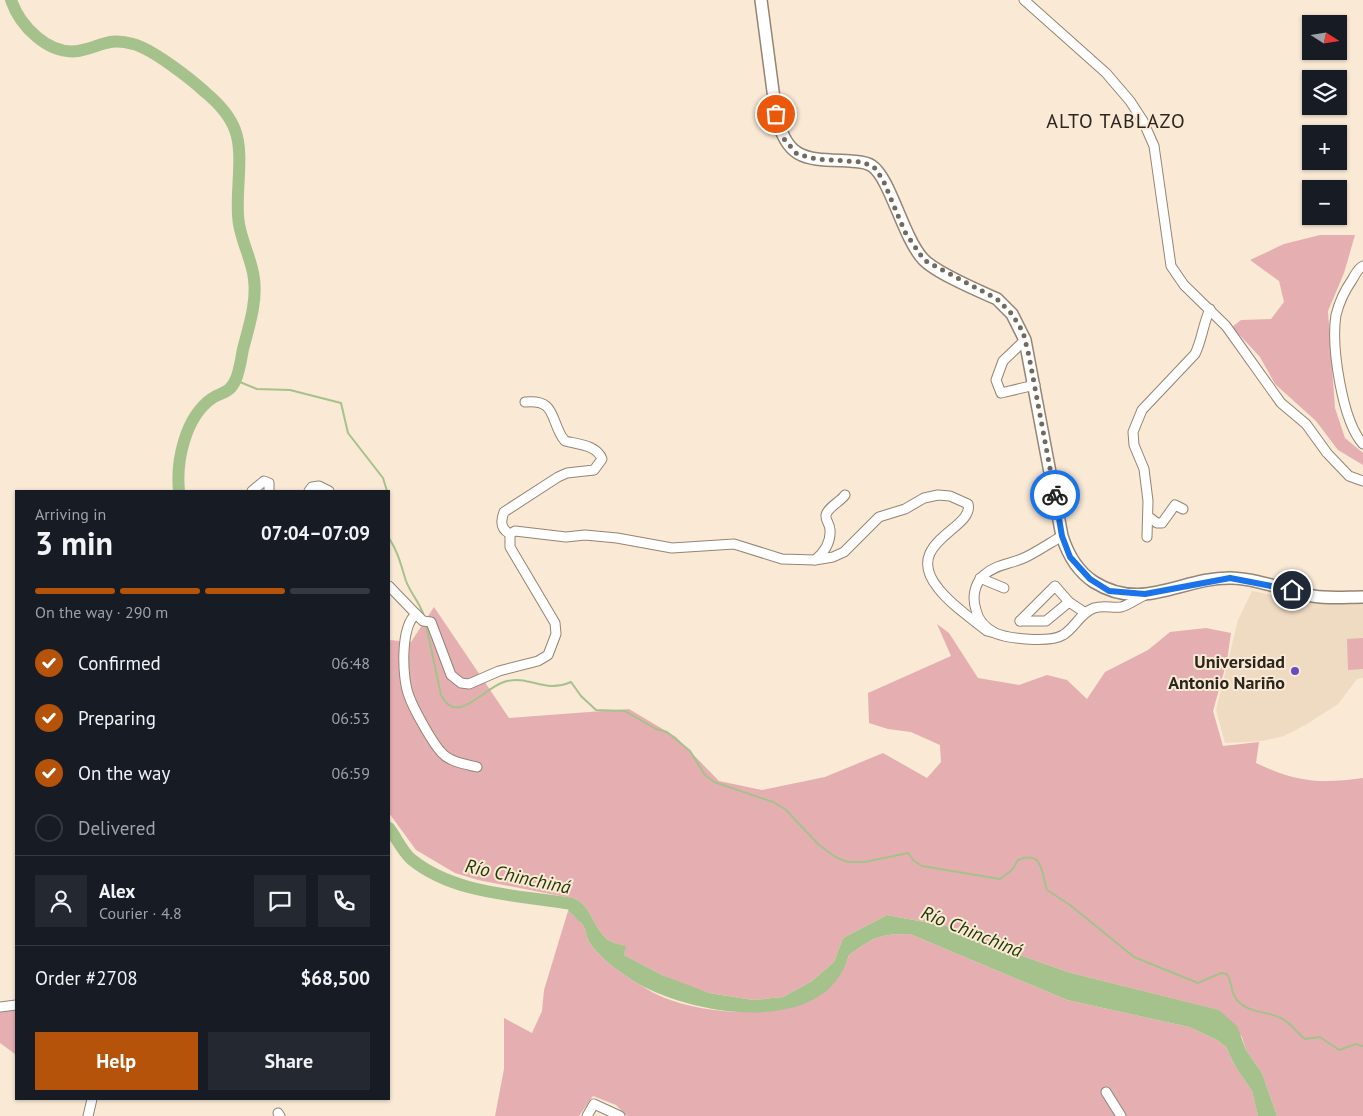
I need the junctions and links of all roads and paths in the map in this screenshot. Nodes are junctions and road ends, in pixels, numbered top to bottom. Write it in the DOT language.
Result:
graph roads {
  1 [pos="761,0"];
  2 [pos="1024,0"];
  3 [pos="1363,266"];
  4 [pos="1210,309"];
  5 [pos="1025,340"];
  6 [pos="1034,385"];
  7 [pos="526,402"];
  8 [pos="1363,444"];
  9 [pos="1363,481"];
  10 [pos="253,490"];
  11 [pos="269,490"];
  12 [pos="310,490"];
  13 [pos="327,490"];
  14 [pos="844,495"];
  15 [pos="1183,510"];
  16 [pos="1149,517"];
  17 [pos="510,534"];
  18 [pos="1062,536"];
  19 [pos="1147,537"];
  20 [pos="815,560"];
  21 [pos="980,578"];
  22 [pos="390,587"];
  23 [pos="1004,588"];
  24 [pos="1145,594"];
  25 [pos="1363,597"];
  26 [pos="1069,602"];
  27 [pos="1084,612"];
  28 [pos="416,614"];
  29 [pos="995,633"];
  30 [pos="477,767"];
  31 [pos="15,1005"];
  32 [pos="0,1007"];
  33 [pos="1106,1092"];
  34 [pos="92,1100"];
  35 [pos="88,1116"];
  36 [pos="587,1116"];
  37 [pos="620,1116"];
  38 [pos="1121,1116"];
  1 -- 5 [label="main road"];
  2 -- 4 [label="street"];
  3 -- 8 [label="street"];
  4 -- 9 [label="street"];
  4 -- 16 [label="street"];
  5 -- 6 [label="main road"];
  5 -- 6 [label="street"];
  6 -- 18 [label="main road"];
  7 -- 17 [label="street"];
  10 -- 11 [label="street"];
  12 -- 13 [label="street"];
  14 -- 20 [label="street"];
  15 -- 16 [label="street"];
  16 -- 19 [label="street"];
  17 -- 20 [label="street"];
  17 -- 28 [label="street"];
  18 -- 21 [label="street"];
  18 -- 24 [label="main road"];
  20 -- 29 [label="street"];
  21 -- 23 [label="street"];
  21 -- 29 [label="street"];
  22 -- 28 [label="street"];
  24 -- 25 [label="main road"];
  24 -- 27 [label="street"];
  26 -- 26 [label="street"];
  26 -- 27 [label="street"];
  27 -- 29 [label="street"];
  28 -- 30 [label="street"];
  31 -- 32 [label="street"];
  33 -- 38 [label="street"];
  34 -- 35 [label="street"];
  36 -- 37 [label="street"];
}
